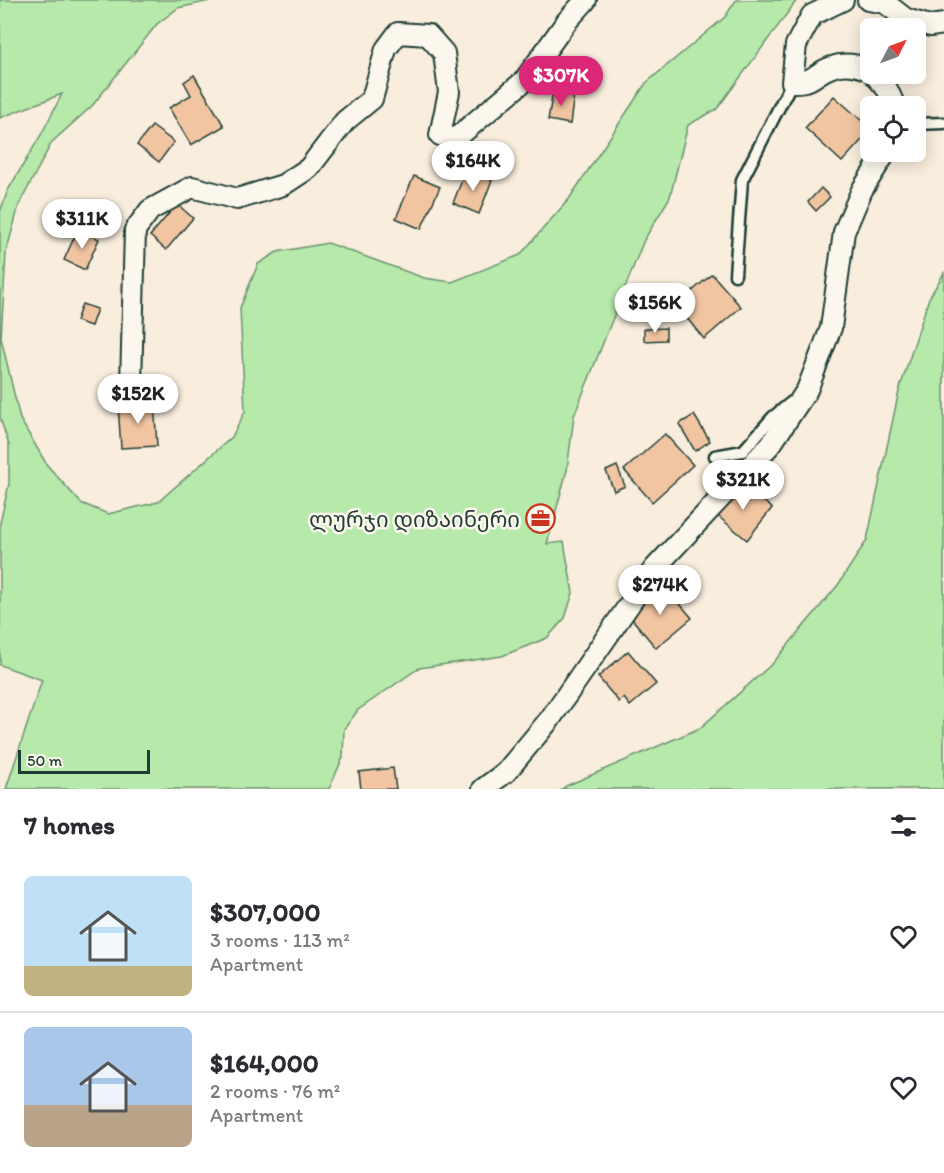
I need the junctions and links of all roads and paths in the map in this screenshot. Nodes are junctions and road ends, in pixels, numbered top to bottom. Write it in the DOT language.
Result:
graph roads {
  1 [pos="586,0"];
  2 [pos="843,0"];
  3 [pos="868,0"];
  4 [pos="944,24"];
  5 [pos="860,67"];
  6 [pos="792,82"];
  7 [pos="944,123"];
  8 [pos="926,124"];
  9 [pos="880,162"];
  10 [pos="735,275"];
  11 [pos="131,385"];
  12 [pos="807,390"];
  13 [pos="715,456"];
  14 [pos="483,789"];
  1 -- 11 [label="street"];
  2 -- 6 [label="street"];
  3 -- 4 [label="street"];
  5 -- 6 [label="street"];
  6 -- 10 [label="lane"];
  7 -- 8 [label="lane"];
  9 -- 12 [label="street"];
  12 -- 13 [label="lane"];
  12 -- 14 [label="street"];
}
